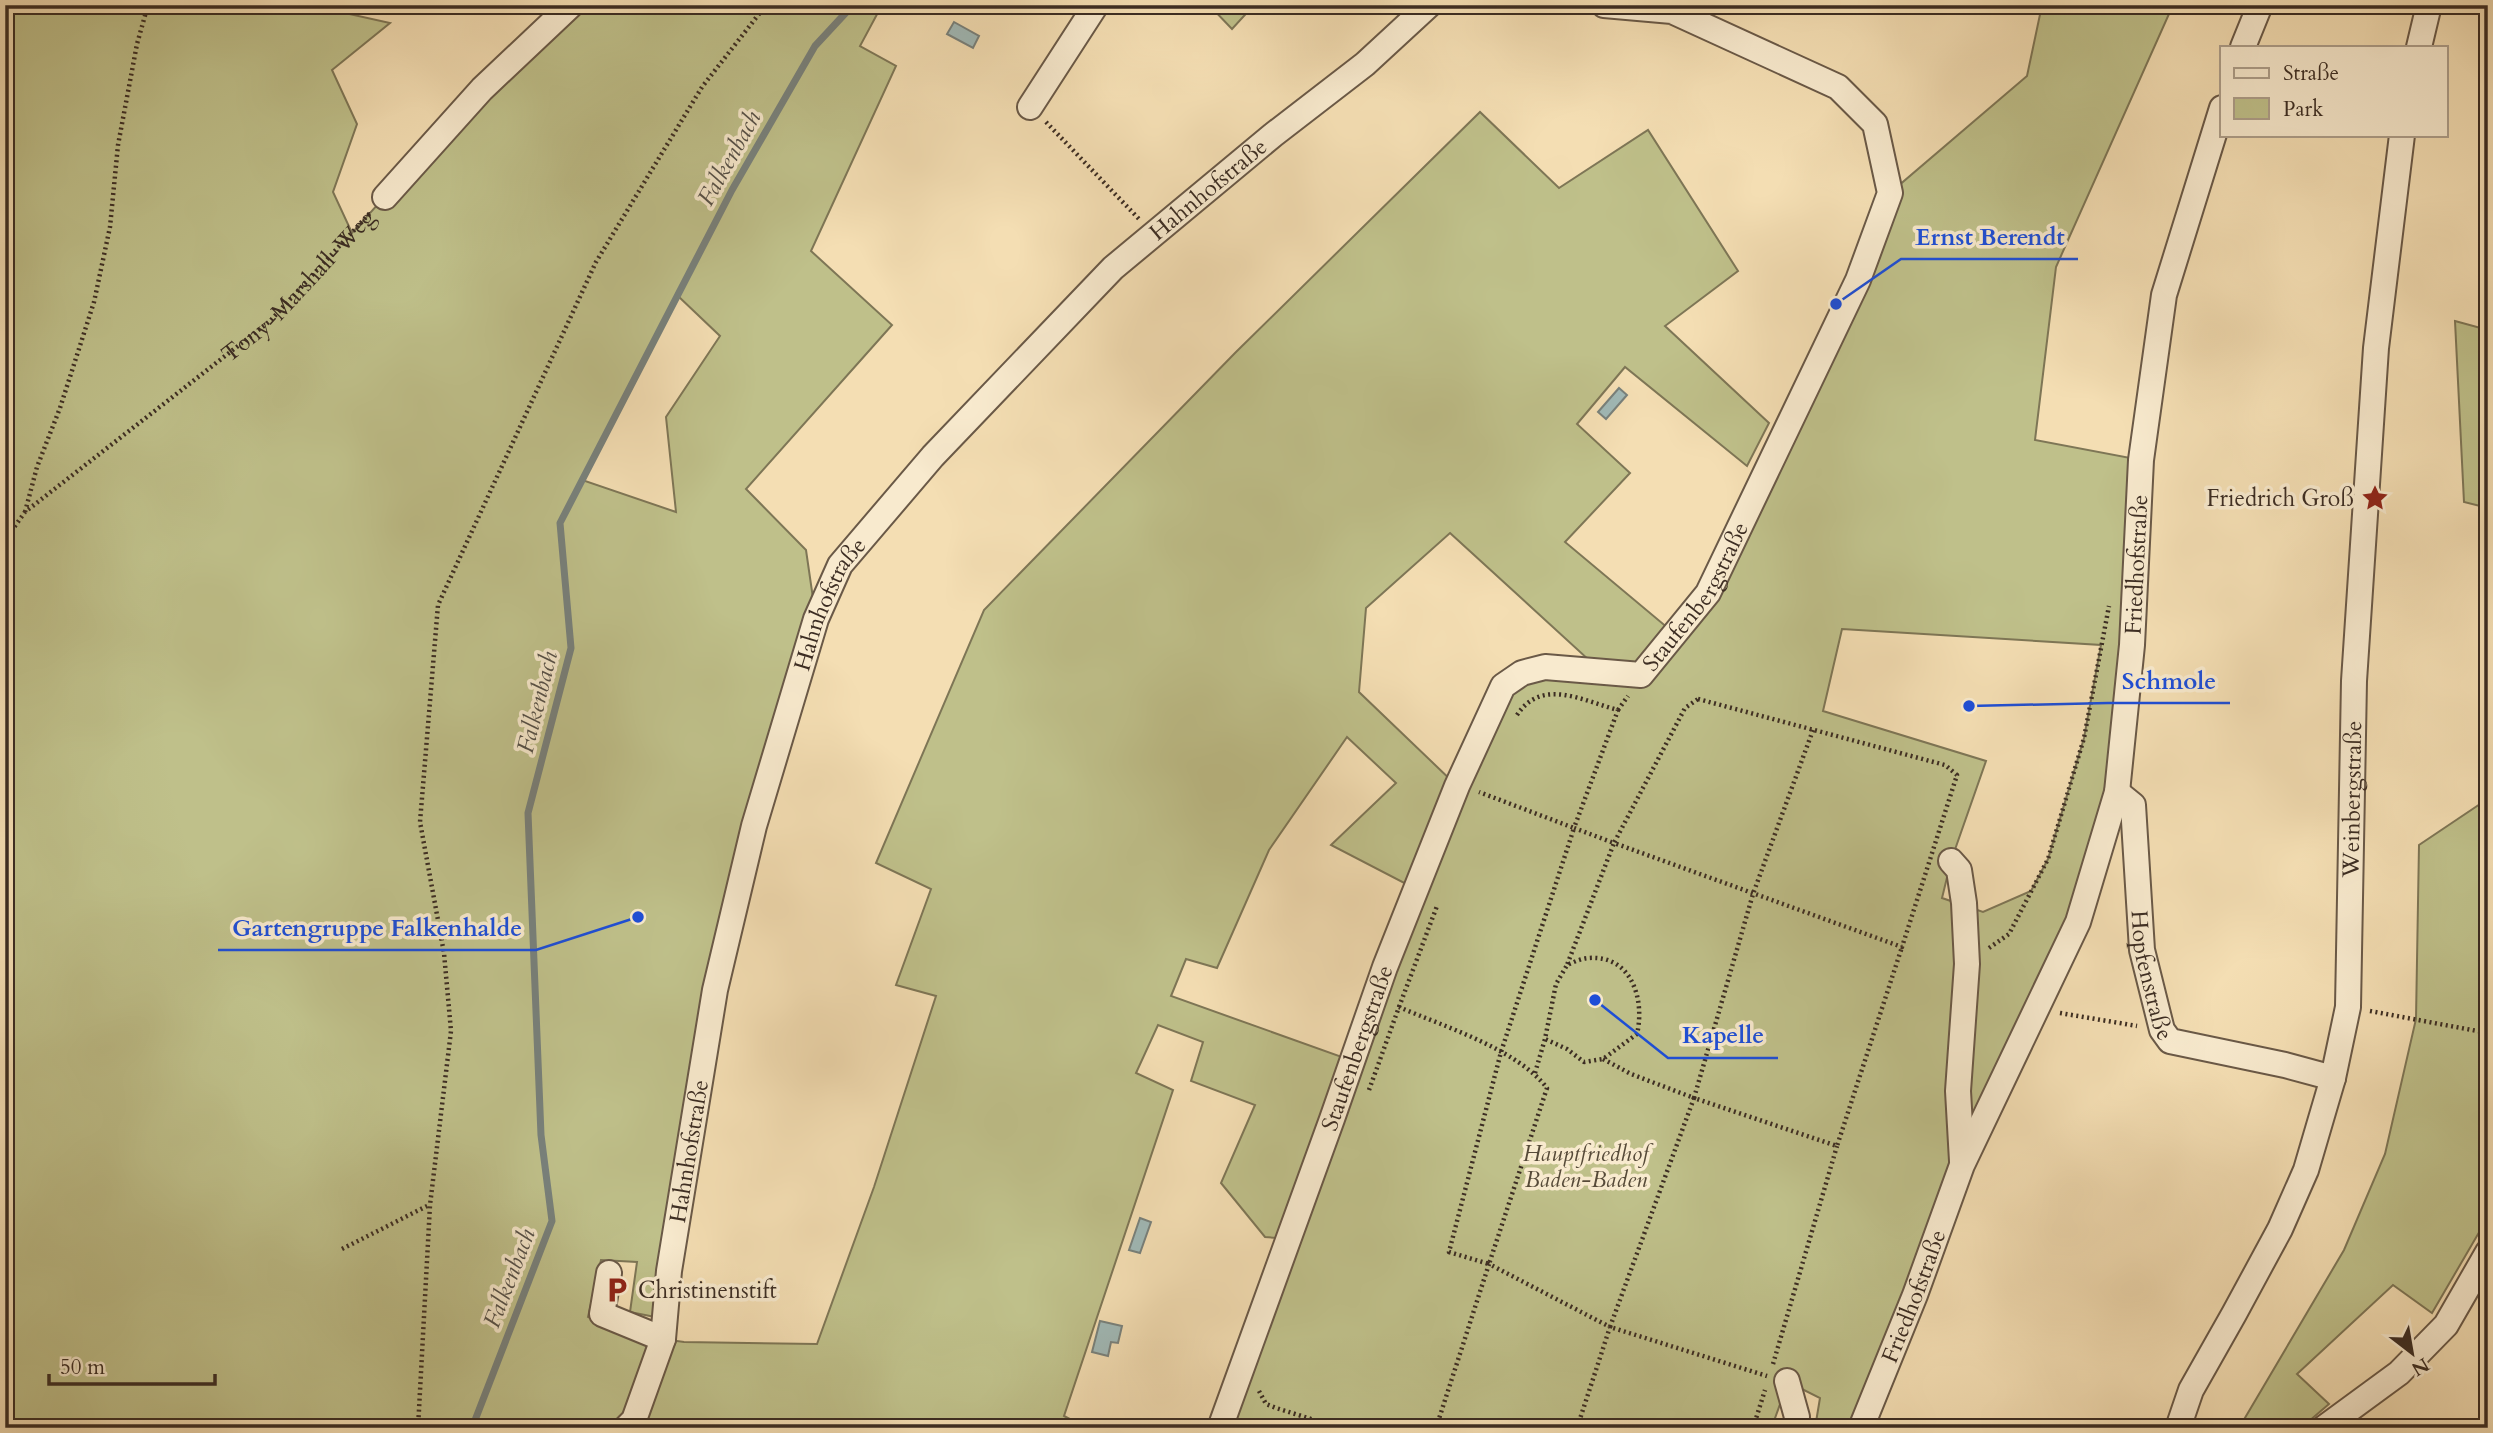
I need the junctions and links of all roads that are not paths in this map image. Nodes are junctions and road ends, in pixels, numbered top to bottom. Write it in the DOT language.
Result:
graph roads {
  1 [pos="571,5"];
  2 [pos="1096,5"];
  3 [pos="1429,5"];
  4 [pos="1604,5"];
  5 [pos="2260,5"];
  6 [pos="2429,5"];
  7 [pos="2243,46"];
  8 [pos="2419,46"];
  9 [pos="1030,107"];
  10 [pos="2220,114"];
  11 [pos="2402,136"];
  12 [pos="385,197"];
  13 [pos="2117,792"];
  14 [pos="1951,861"];
  15 [pos="2333,1078"];
  16 [pos="1962,1165"];
  17 [pos="2488,1252"];
  18 [pos="609,1273"];
  19 [pos="663,1339"];
  20 [pos="1787,1381"];
  21 [pos="1796,1422"];
  22 [pos="1867,1423"];
  23 [pos="626,1428"];
  24 [pos="1220,1428"];
  25 [pos="2178,1428"];
  26 [pos="2324,1428"];
  1 -- 12 [label="street, Tony-Marshall-Weg"];
  2 -- 9 [label="street"];
  3 -- 19 [label="street, Hahnhofstraße"];
  4 -- 24 [label="street, Staufenbergstraße"];
  5 -- 7 [label="street"];
  6 -- 8 [label="street"];
  10 -- 13 [label="street, Friedhofstraße"];
  11 -- 15 [label="street, Weinbergstraße"];
  13 -- 15 [label="street, Hopfenstraße"];
  13 -- 16 [label="street, Friedhofstraße"];
  14 -- 16 [label="street, Friedhofstraße"];
  15 -- 25 [label="street, Weinbergstraße"];
  16 -- 22 [label="street, Friedhofstraße"];
  17 -- 26 [label="street"];
  18 -- 19 [label="street"];
  19 -- 23 [label="street, Hahnhofstraße"];
  20 -- 21 [label="street"];
}
